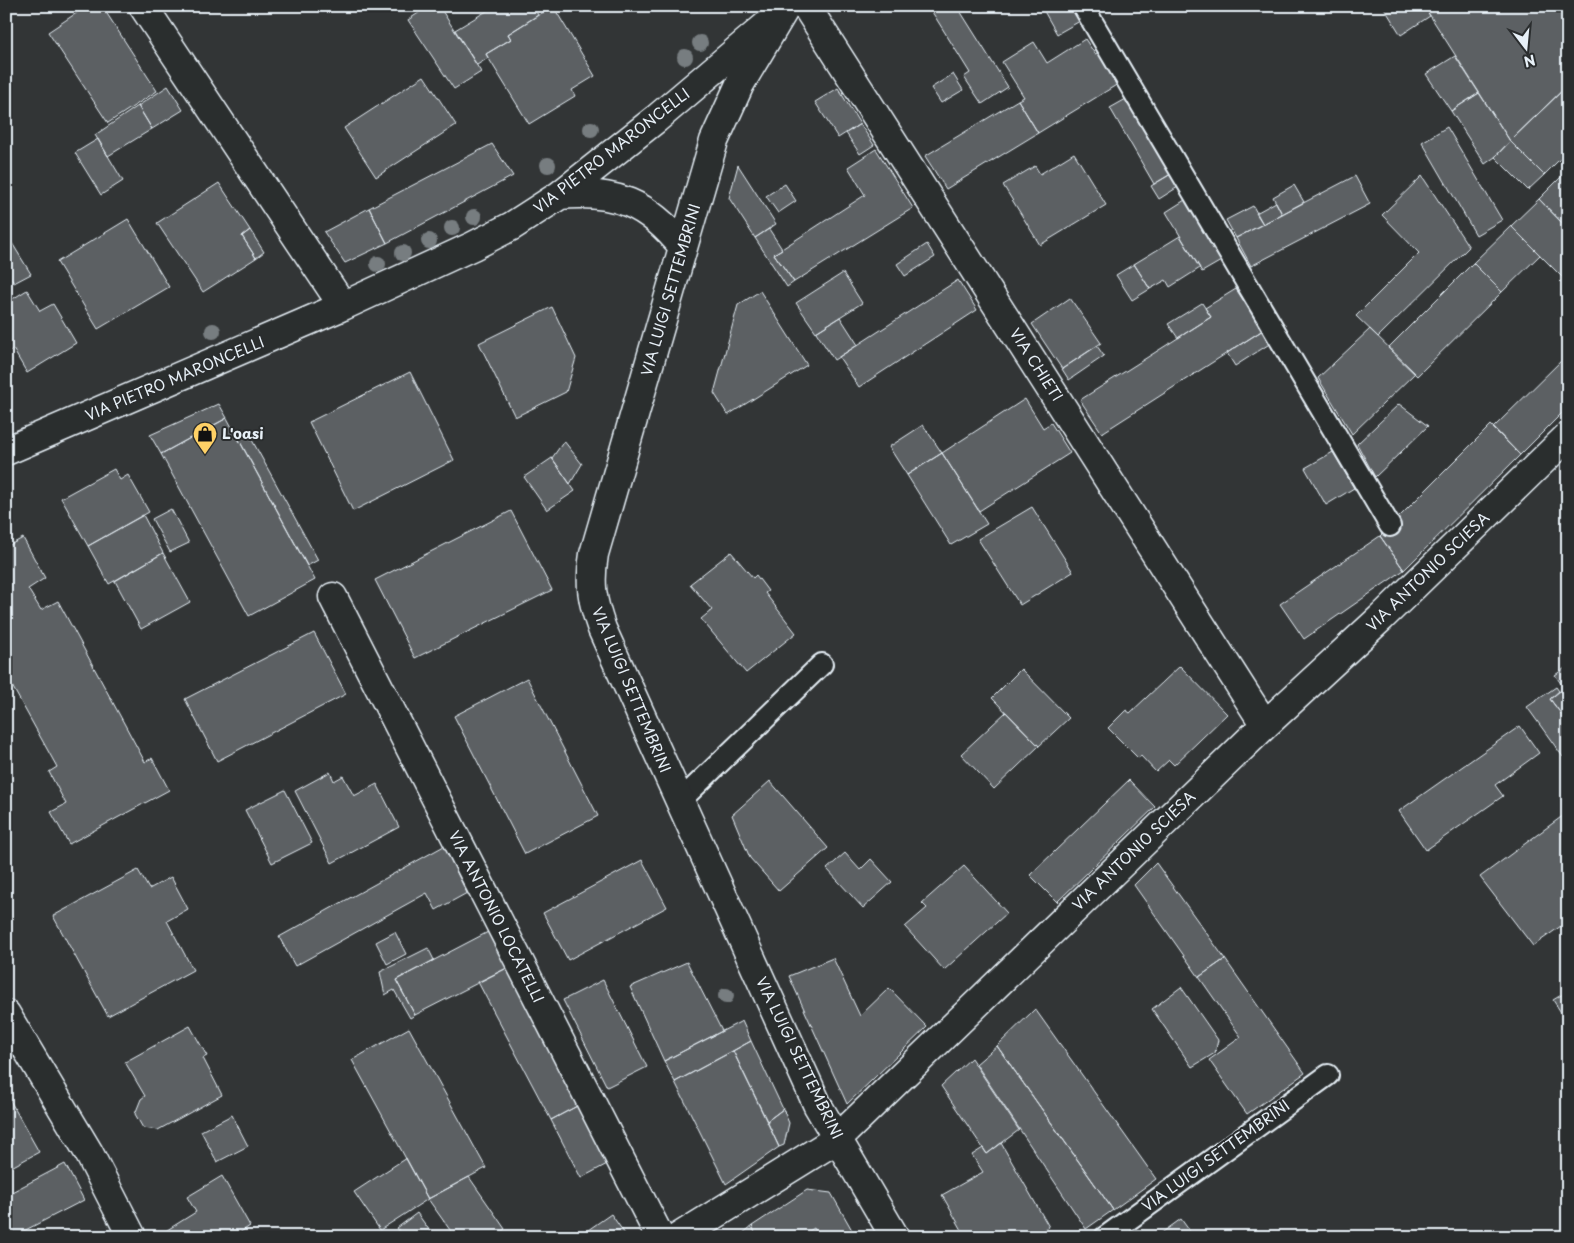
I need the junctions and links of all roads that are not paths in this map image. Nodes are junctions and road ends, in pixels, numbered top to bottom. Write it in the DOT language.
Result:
graph roads {
  1 [pos="143,6"];
  2 [pos="1083,6"];
  3 [pos="791,7"];
  4 [pos="560,195"];
  5 [pos="683,247"];
  6 [pos="343,306"];
  7 [pos="1568,436"];
  8 [pos="6,451"];
  9 [pos="1390,526"];
  10 [pos="333,597"];
  11 [pos="822,664"];
  12 [pos="1265,724"];
  13 [pos="680,801"];
  14 [pos="6,1014"];
  15 [pos="1328,1076"];
  16 [pos="837,1139"];
  17 [pos="132,1237"];
  18 [pos="660,1237"];
  19 [pos="678,1237"];
  20 [pos="895,1237"];
  21 [pos="1105,1237"];
  1 -- 6 [label="street"];
  2 -- 9 [label="lane"];
  3 -- 4 [label="street, VIA PIETRO MARONCELLI"];
  3 -- 5 [label="street, VIA LUIGI SETTEMBRINI"];
  3 -- 12 [label="street, VIA CHIETI"];
  4 -- 5 [label="street"];
  4 -- 6 [label="street, VIA PIETRO MARONCELLI"];
  5 -- 13 [label="street, VIA LUIGI SETTEMBRINI"];
  6 -- 8 [label="street, VIA PIETRO MARONCELLI"];
  7 -- 12 [label="street, VIA ANTONIO SCIESA"];
  10 -- 18 [label="street, VIA ANTONIO LOCATELLI"];
  11 -- 13 [label="lane"];
  12 -- 16 [label="street, VIA ANTONIO SCIESA"];
  13 -- 16 [label="street, VIA LUIGI SETTEMBRINI"];
  14 -- 17 [label="street"];
  15 -- 21 [label="lane, VIA LUIGI SETTEMBRINI"];
  16 -- 19 [label="street, VIA ANTONIO SCIESA"];
  16 -- 20 [label="street, VIA LUIGI SETTEMBRINI"];
}
